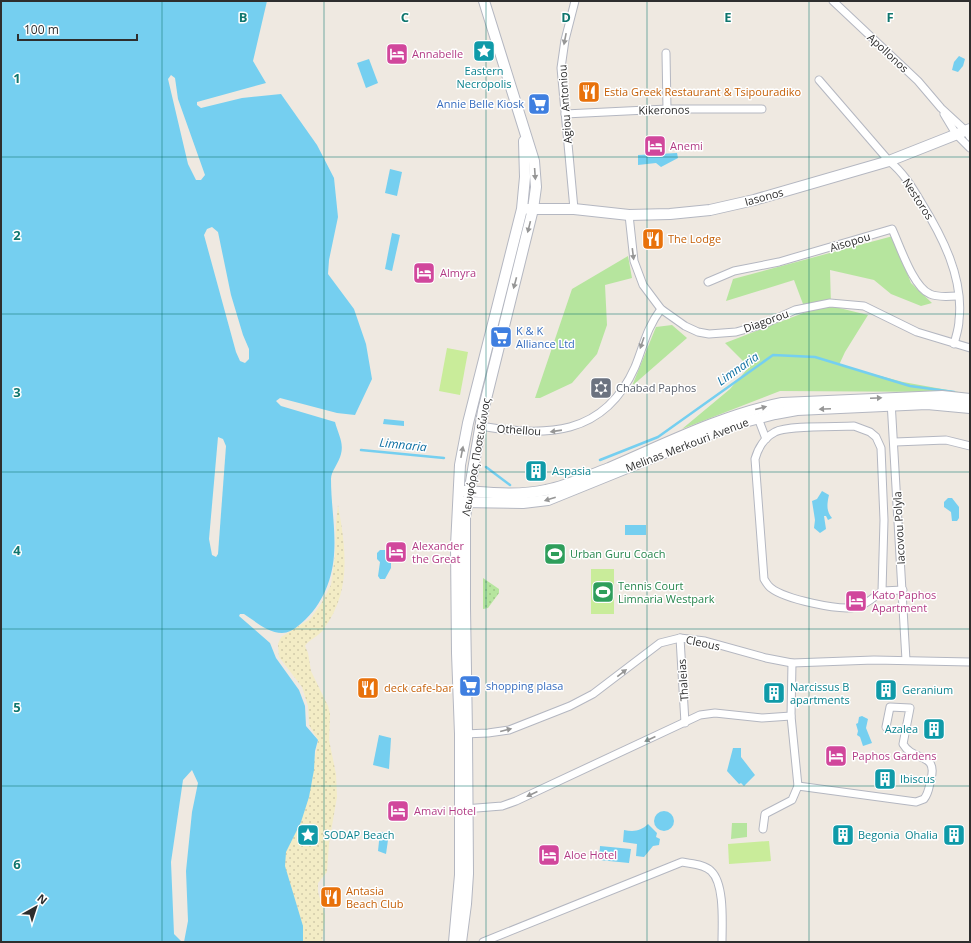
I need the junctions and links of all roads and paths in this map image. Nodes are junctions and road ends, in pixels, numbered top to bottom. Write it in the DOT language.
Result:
graph roads {
  1 [pos="484,1"];
  2 [pos="575,1"];
  3 [pos="833,1"];
  4 [pos="666,53"];
  5 [pos="819,80"];
  6 [pos="941,108"];
  7 [pos="667,109"];
  8 [pos="762,109"];
  9 [pos="565,114"];
  10 [pos="523,122"];
  11 [pos="969,132"];
  12 [pos="956,134"];
  13 [pos="970,148"];
  14 [pos="889,161"];
  15 [pos="523,205"];
  16 [pos="534,206"];
  17 [pos="574,209"];
  18 [pos="629,215"];
  19 [pos="708,282"];
  20 [pos="958,296"];
  21 [pos="661,310"];
  22 [pos="954,344"];
  23 [pos="970,348"];
  24 [pos="970,399"];
  25 [pos="891,401"];
  26 [pos="970,408"];
  27 [pos="758,418"];
  28 [pos="480,426"];
  29 [pos="766,439"];
  30 [pos="895,442"];
  31 [pos="970,446"];
  32 [pos="896,468"];
  33 [pos="881,469"];
  34 [pos="458,491"];
  35 [pos="469,492"];
  36 [pos="462,502"];
  37 [pos="903,590"];
  38 [pos="882,591"];
  39 [pos="680,638"];
  40 [pos="906,660"];
  41 [pos="970,662"];
  42 [pos="792,663"];
  43 [pos="791,716"];
  44 [pos="685,723"];
  45 [pos="886,727"];
  46 [pos="464,734"];
  47 [pos="798,786"];
  48 [pos="464,809"];
  49 [pos="763,829"];
  50 [pos="454,942"];
  51 [pos="461,942"];
  52 [pos="483,942"];
  53 [pos="722,942"];
  1 -- 10 [label="main road, Λεωφόρος Ποσειδώνος"];
  2 -- 9 [label="street, Agiou Antoniou, one-way"];
  3 -- 6 [label="street, Apollonos"];
  4 -- 7 [label="street"];
  5 -- 14 [label="street, Nestoros"];
  6 -- 11 [label="street, Apollonos"];
  6 -- 12 [label="street, Apollonos"];
  7 -- 8 [label="street, Kikeronos"];
  7 -- 9 [label="street, Kikeronos"];
  9 -- 17 [label="street, Agiou Antoniou"];
  10 -- 15 [label="main road, Λεωφόρος Ποσειδώνος"];
  10 -- 16 [label="main road, Λεωφόρος Ποσειδώνος, one-way"];
  11 -- 12 [label="main road, Iasonos"];
  12 -- 13 [label="street, Apollonos"];
  12 -- 14 [label="main road, Iasonos"];
  14 -- 18 [label="main road, Iasonos"];
  14 -- 20 [label="street, Nestoros"];
  15 -- 16 [label="main road, Iasonos"];
  34 -- 15 [label="main road, Λεωφόρος Ποσειδώνος, one-way"];
  16 -- 17 [label="main road, Iasonos"];
  16 -- 28 [label="main road, Λεωφόρος Ποσειδώνος, one-way"];
  17 -- 18 [label="main road, Iasonos"];
  18 -- 21 [label="street, Diagorou, one-way"];
  19 -- 20 [label="street, Aisopou"];
  20 -- 22 [label="street, Nestoros"];
  21 -- 22 [label="street, Diagorou"];
  21 -- 28 [label="street, Othellou, one-way"];
  22 -- 23 [label="street, Diagorou"];
  24 -- 25 [label="main road, Melinas Merkouri Avenue"];
  25 -- 26 [label="main road, Melinas Merkouri Avenue"];
  25 -- 27 [label="main road, Melinas Merkouri Avenue, one-way"];
  25 -- 30 [label="street, Iacovou Polyla"];
  35 -- 25 [label="main road, Melinas Merkouri Avenue, one-way"];
  27 -- 29 [label="street"];
  27 -- 36 [label="main road, Melinas Merkouri Avenue, one-way"];
  28 -- 35 [label="main road, Λεωφόρος Ποσειδώνος"];
  29 -- 33 [label="street"];
  29 -- 38 [label="street"];
  30 -- 31 [label="street"];
  30 -- 32 [label="street, Iacovou Polyla"];
  32 -- 33 [label="street"];
  32 -- 37 [label="street, Iacovou Polyla"];
  33 -- 38 [label="street"];
  34 -- 35 [label="main road, Melinas Merkouri Avenue"];
  34 -- 36 [label="main road, Λεωφόρος Ποσειδώνος"];
  35 -- 36 [label="main road, Λεωφόρος Ποσειδώνος"];
  36 -- 46 [label="main road, Λεωφόρος Ποσειδώνος"];
  37 -- 38 [label="street"];
  37 -- 40 [label="street, Iacovou Polyla"];
  39 -- 42 [label="street, Cleous"];
  39 -- 44 [label="street, Thaleias"];
  46 -- 39 [label="street, Cleous, one-way"];
  40 -- 41 [label="street, Cleous"];
  40 -- 42 [label="street, Cleous"];
  42 -- 43 [label="street"];
  43 -- 44 [label="street"];
  43 -- 47 [label="street"];
  44 -- 48 [label="street, one-way"];
  45 -- 47 [label="street"];
  46 -- 48 [label="main road, Λεωφόρος Ποσειδώνος"];
  47 -- 49 [label="street"];
  48 -- 50 [label="main road, Λεωφόρος Ποσειδώνος"];
  48 -- 51 [label="main road, Λεωφόρος Ποσειδώνος"];
  52 -- 53 [label="street"];
}
